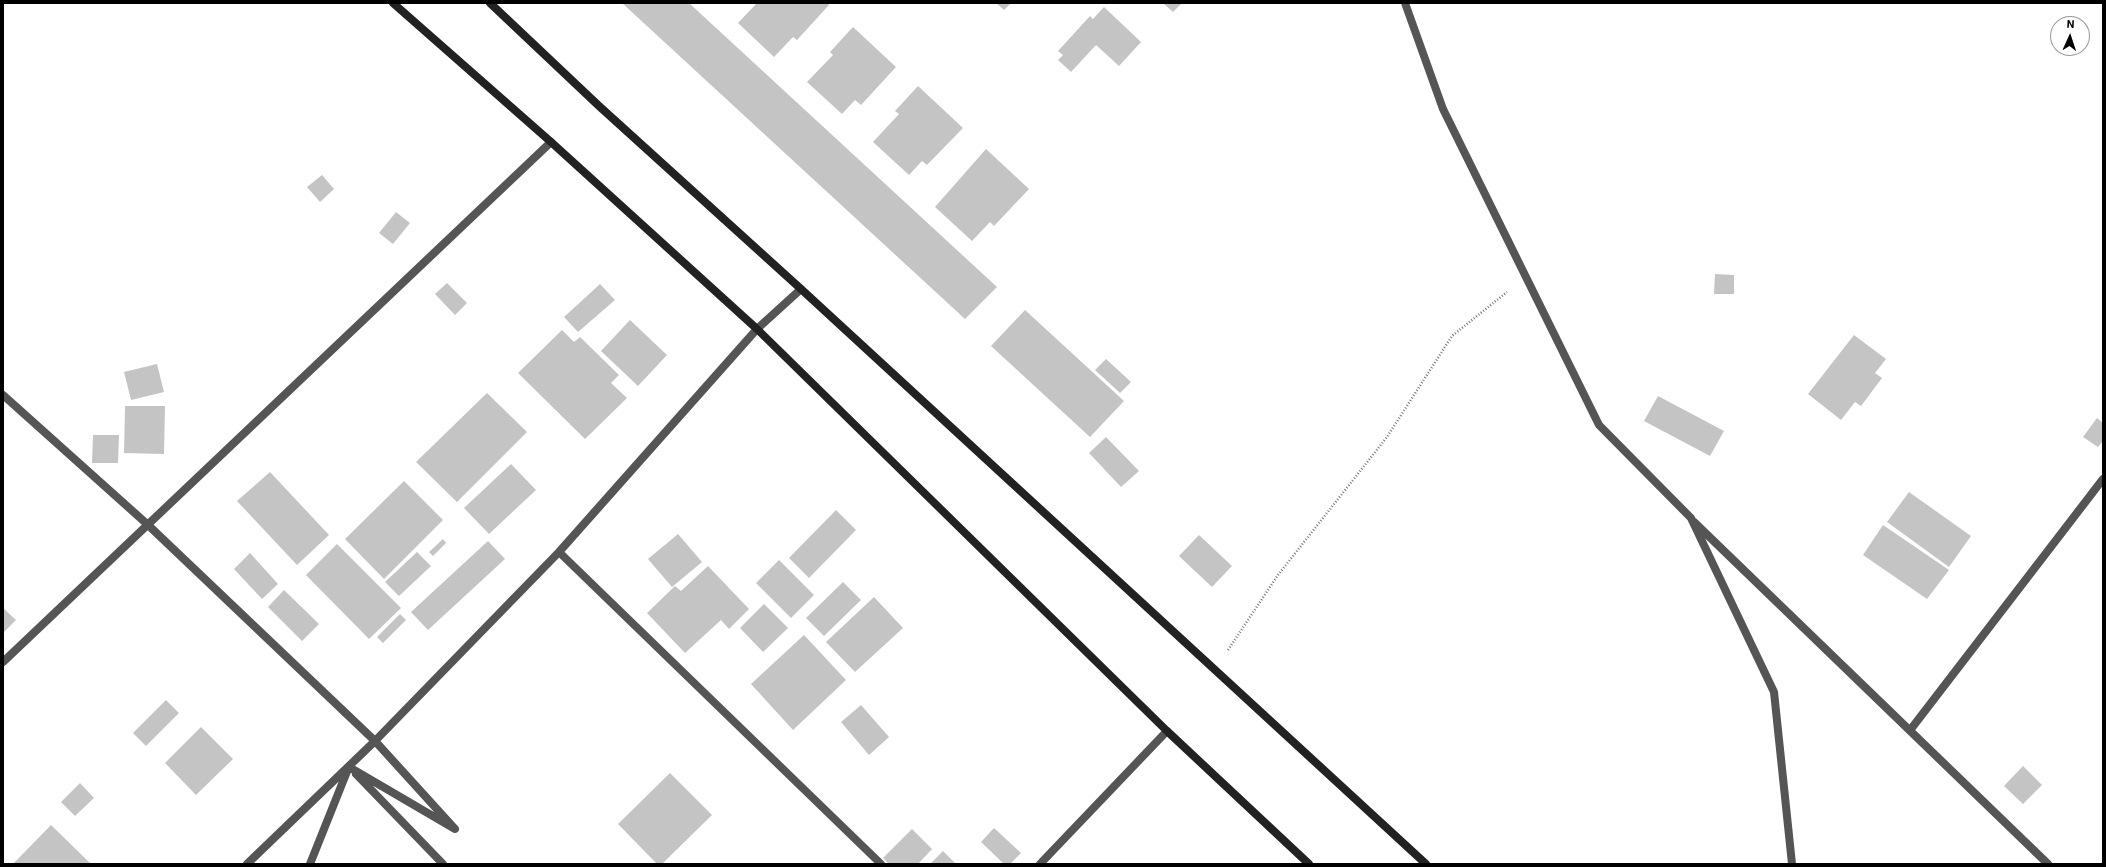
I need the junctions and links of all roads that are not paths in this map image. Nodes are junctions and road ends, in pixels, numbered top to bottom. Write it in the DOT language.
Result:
graph roads {
  1 [pos="393,3"];
  2 [pos="490,3"];
  3 [pos="1405,3"];
  4 [pos="551,142"];
  5 [pos="801,289"];
  6 [pos="757,329"];
  7 [pos="3,395"];
  8 [pos="2103,479"];
  9 [pos="1691,518"];
  10 [pos="147,524"];
  11 [pos="559,552"];
  12 [pos="3,662"];
  13 [pos="1911,729"];
  14 [pos="1167,731"];
  15 [pos="375,741"];
  16 [pos="349,767"];
  17 [pos="247,864"];
  18 [pos="310,864"];
  19 [pos="444,864"];
  20 [pos="881,864"];
  21 [pos="1040,864"];
  22 [pos="1309,864"];
  23 [pos="1426,864"];
  24 [pos="1792,864"];
  25 [pos="2048,864"];
  1 -- 4 [label="main road"];
  2 -- 5 [label="main road"];
  3 -- 9 [label="street"];
  4 -- 6 [label="main road"];
  4 -- 10 [label="street"];
  5 -- 6 [label="street"];
  5 -- 23 [label="main road"];
  6 -- 11 [label="street"];
  6 -- 14 [label="main road"];
  7 -- 10 [label="street"];
  8 -- 13 [label="street"];
  9 -- 13 [label="street"];
  9 -- 24 [label="street"];
  10 -- 12 [label="street"];
  10 -- 15 [label="street"];
  11 -- 15 [label="street"];
  11 -- 20 [label="street"];
  13 -- 25 [label="street"];
  14 -- 21 [label="street"];
  14 -- 22 [label="main road"];
  15 -- 16 [label="street"];
  15 -- 17 [label="street"];
  16 -- 18 [label="street"];
  16 -- 19 [label="street"];
}
